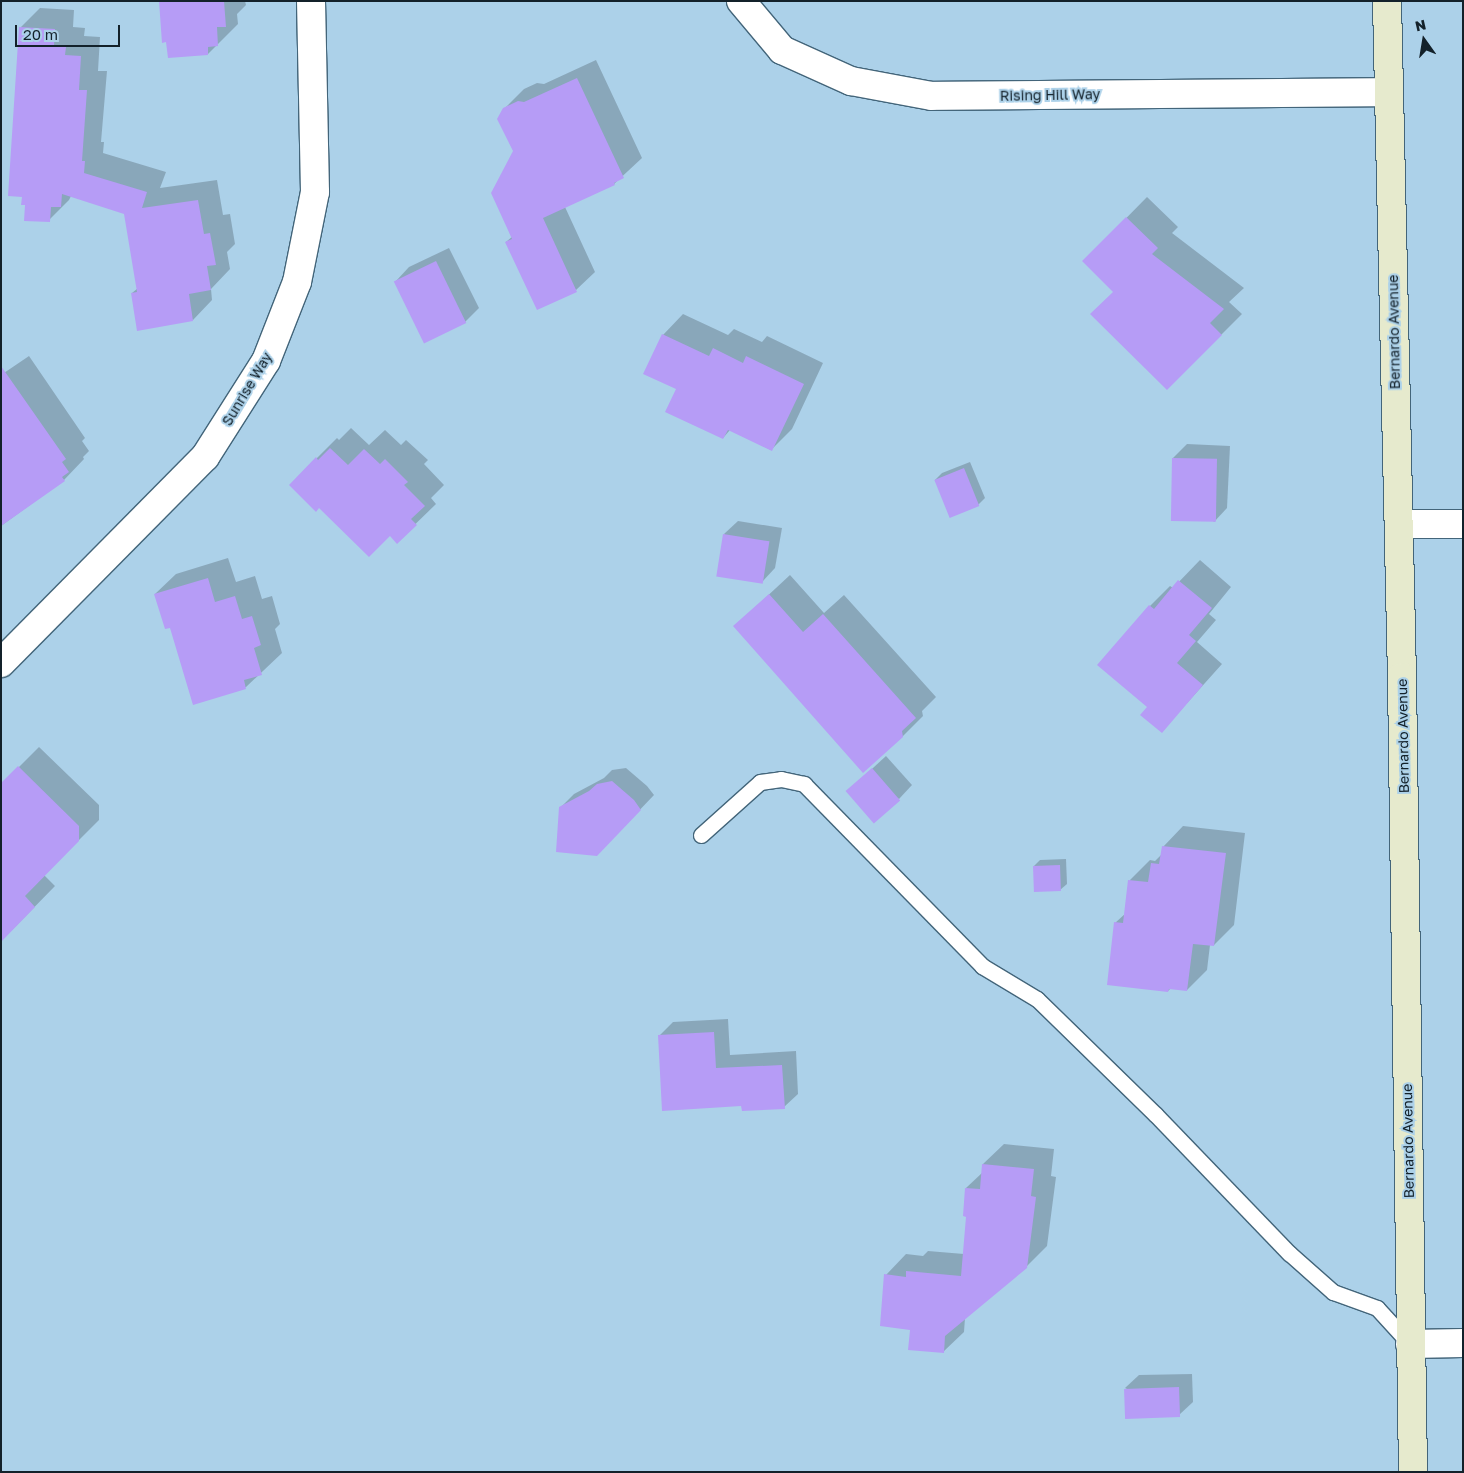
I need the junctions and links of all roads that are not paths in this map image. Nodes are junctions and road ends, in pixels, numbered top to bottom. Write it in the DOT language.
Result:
graph roads {
  1 [pos="310,1"];
  2 [pos="741,1"];
  3 [pos="1387,1"];
  4 [pos="1389,92"];
  5 [pos="1399,524"];
  6 [pos="1463,524"];
  7 [pos="1,663"];
  8 [pos="701,835"];
  9 [pos="1463,1343"];
  10 [pos="1410,1344"];
  11 [pos="1413,1472"];
  1 -- 7 [label="street, Sunrise Way"];
  2 -- 4 [label="street, Rising Hill Way"];
  3 -- 4 [label="street, Bernardo Avenue"];
  4 -- 5 [label="street, Bernardo Avenue"];
  5 -- 6 [label="street"];
  5 -- 10 [label="street, Bernardo Avenue"];
  8 -- 10 [label="lane"];
  9 -- 10 [label="street"];
  10 -- 11 [label="street, Bernardo Avenue"];
}
